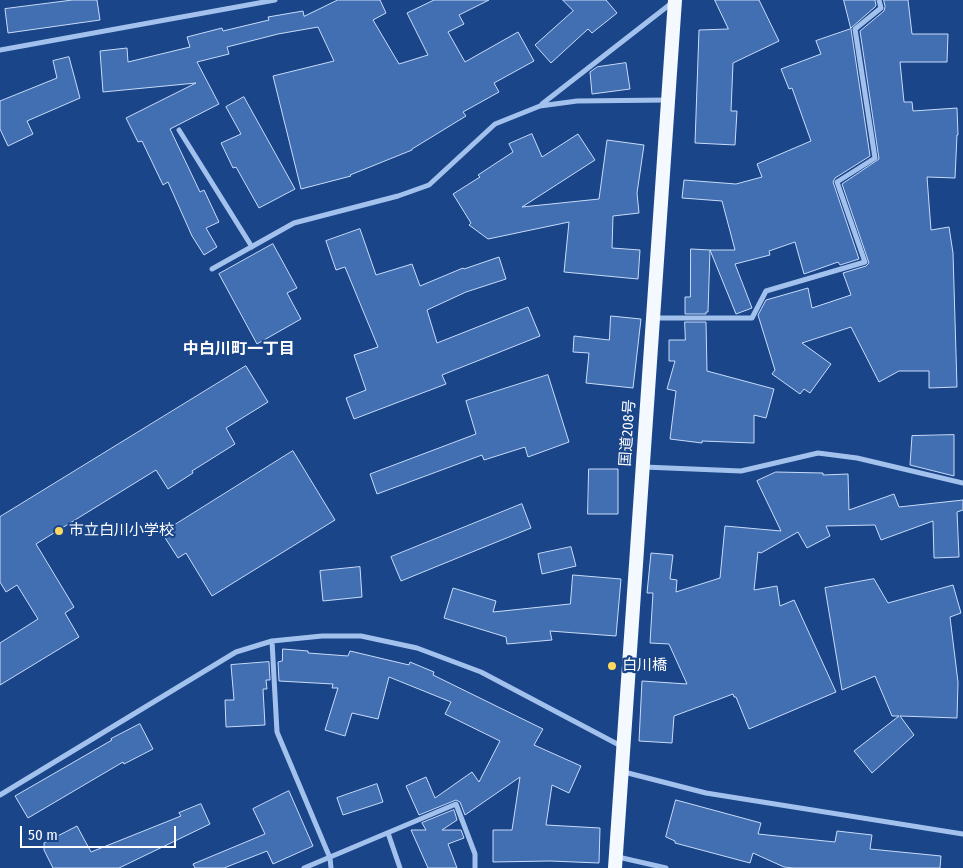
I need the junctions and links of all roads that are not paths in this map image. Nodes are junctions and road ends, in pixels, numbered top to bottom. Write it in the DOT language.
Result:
graph roads {
  1 [pos="275,0"];
  2 [pos="675,0"];
  3 [pos="879,0"];
  4 [pos="0,50"];
  5 [pos="668,100"];
  6 [pos="540,106"];
  7 [pos="179,130"];
  8 [pos="252,247"];
  9 [pos="212,269"];
  10 [pos="653,318"];
  11 [pos="642,467"];
  12 [pos="963,483"];
  13 [pos="272,641"];
  14 [pos="623,747"];
  15 [pos="623,772"];
  16 [pos="0,795"];
  17 [pos="388,833"];
  18 [pos="963,834"];
  19 [pos="330,858"];
  20 [pos="616,862"];
  21 [pos="304,868"];
  22 [pos="331,868"];
  23 [pos="400,868"];
  24 [pos="475,868"];
  25 [pos="666,868"];
  1 -- 4 [label="street"];
  2 -- 5 [label="highway, 国道208号"];
  2 -- 6 [label="street"];
  3 -- 10 [label="street"];
  5 -- 6 [label="street"];
  5 -- 10 [label="highway, 国道208号"];
  6 -- 8 [label="street"];
  7 -- 8 [label="street"];
  8 -- 9 [label="street"];
  10 -- 11 [label="highway, 国道208号"];
  11 -- 12 [label="street"];
  11 -- 14 [label="highway, 国道208号"];
  13 -- 14 [label="street"];
  13 -- 16 [label="street"];
  13 -- 19 [label="street"];
  14 -- 15 [label="highway, 国道208号"];
  15 -- 18 [label="street"];
  15 -- 20 [label="highway, 国道208号"];
  17 -- 19 [label="street"];
  17 -- 23 [label="street"];
  17 -- 24 [label="street"];
  19 -- 21 [label="street"];
  19 -- 22 [label="street"];
  20 -- 25 [label="street"];
}
